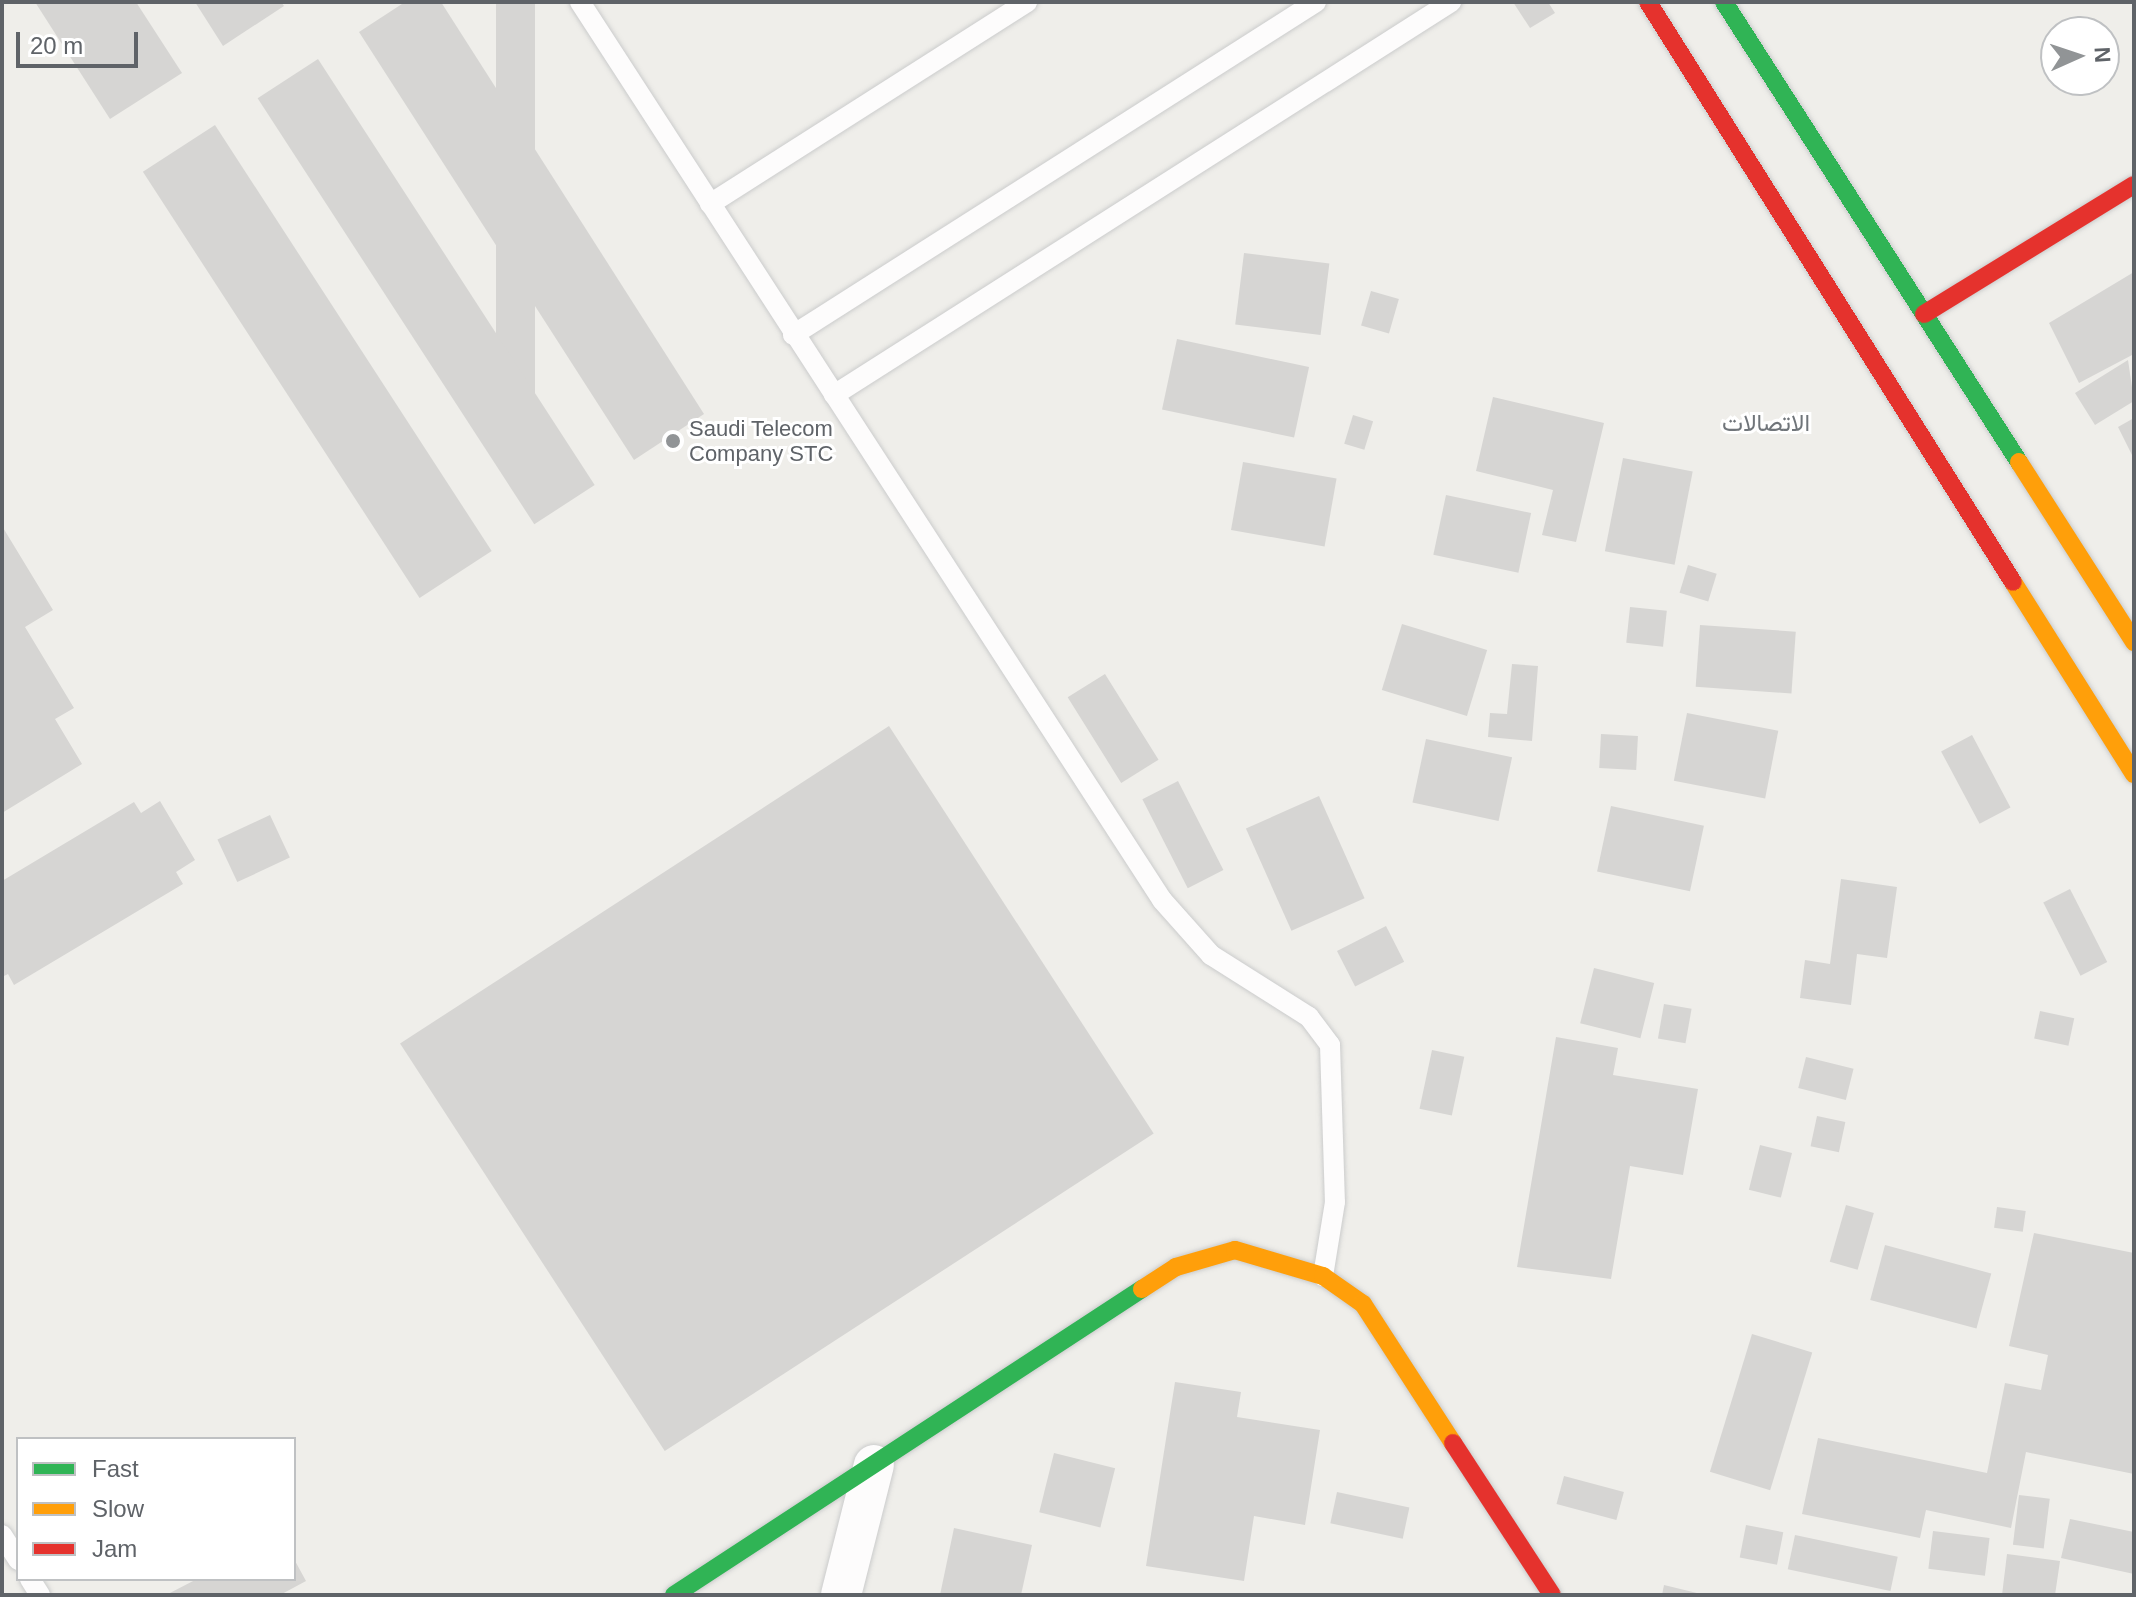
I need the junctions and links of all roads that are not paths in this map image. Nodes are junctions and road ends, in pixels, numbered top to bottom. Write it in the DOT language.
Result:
graph roads {
  1 [pos="580,2"];
  2 [pos="1027,2"];
  3 [pos="1316,2"];
  4 [pos="1451,2"];
  5 [pos="1648,2"];
  6 [pos="1724,2"];
  7 [pos="2134,185"];
  8 [pos="710,204"];
  9 [pos="1924,314"];
  10 [pos="793,335"];
  11 [pos="834,395"];
  12 [pos="2134,642"];
  13 [pos="2134,774"];
  14 [pos="1323,1276"];
  15 [pos="874,1465"];
  16 [pos="2,1535"];
  17 [pos="16,1557"];
  18 [pos="674,1595"];
  19 [pos="841,1595"];
  20 [pos="1552,1595"];
  1 -- 8 [label="lane"];
  2 -- 8 [label="lane"];
  3 -- 10 [label="lane"];
  4 -- 11 [label="lane"];
  5 -- 13 [label="street"];
  6 -- 9 [label="street"];
  7 -- 9 [label="street"];
  8 -- 10 [label="lane"];
  9 -- 12 [label="street"];
  10 -- 11 [label="lane"];
  11 -- 14 [label="lane"];
  14 -- 15 [label="street"];
  14 -- 20 [label="street"];
  15 -- 18 [label="street"];
  15 -- 19 [label="street"];
  16 -- 17 [label="lane"];
}
